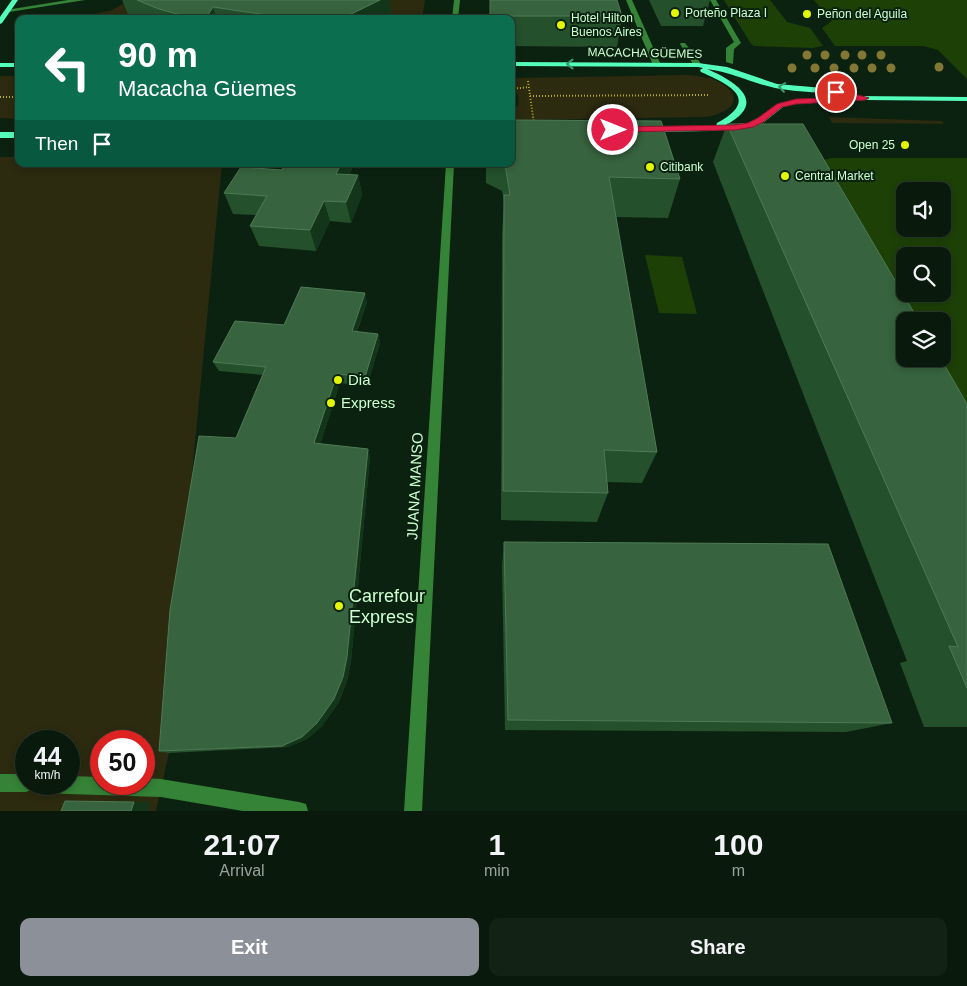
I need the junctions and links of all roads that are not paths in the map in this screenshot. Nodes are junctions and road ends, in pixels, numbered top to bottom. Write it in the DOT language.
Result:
graph roads {
  1 [pos="15,0"];
  2 [pos="82,0"];
  3 [pos="457,0"];
  4 [pos="628,0"];
  5 [pos="713,0"];
  6 [pos="9,10"];
  7 [pos="455,15"];
  8 [pos="0,22"];
  9 [pos="682,44"];
  10 [pos="730,62"];
  11 [pos="515,64"];
  12 [pos="0,65"];
  13 [pos="15,65"];
  14 [pos="657,65"];
  15 [pos="685,65"];
  16 [pos="698,65"];
  17 [pos="865,98"];
  18 [pos="965,99"];
  19 [pos="710,129"];
  20 [pos="642,130"];
  21 [pos="0,135"];
  22 [pos="15,135"];
  23 [pos="450,167"];
  24 [pos="0,782"];
  25 [pos="15,783"];
  26 [pos="80,785"];
  27 [pos="299,811"];
  28 [pos="413,811"];
  1 -- 6 [label="main road"];
  2 -- 6 [label="street"];
  3 -- 7 [label="street"];
  4 -- 14 [label="street"];
  5 -- 10 [label="street"];
  6 -- 8 [label="main road"];
  9 -- 16 [label="street"];
  14 -- 11 [label="main road, MACACHA GÜEMES, one-way"];
  12 -- 13 [label="main road"];
  14 -- 15 [label="main road, MACACHA GÜEMES"];
  15 -- 16 [label="main road, MACACHA GÜEMES"];
  15 -- 19 [label="main road"];
  17 -- 16 [label="main road, MACACHA GÜEMES, one-way"];
  17 -- 18 [label="main road, MACACHA GÜEMES"];
  17 -- 19 [label="main road, MACACHA GÜEMES"];
  19 -- 20 [label="main road, MACACHA GÜEMES"];
  21 -- 22 [label="main road"];
  23 -- 28 [label="street, JUANA MANSO"];
  24 -- 25 [label="street"];
  26 -- 27 [label="street"];
}
